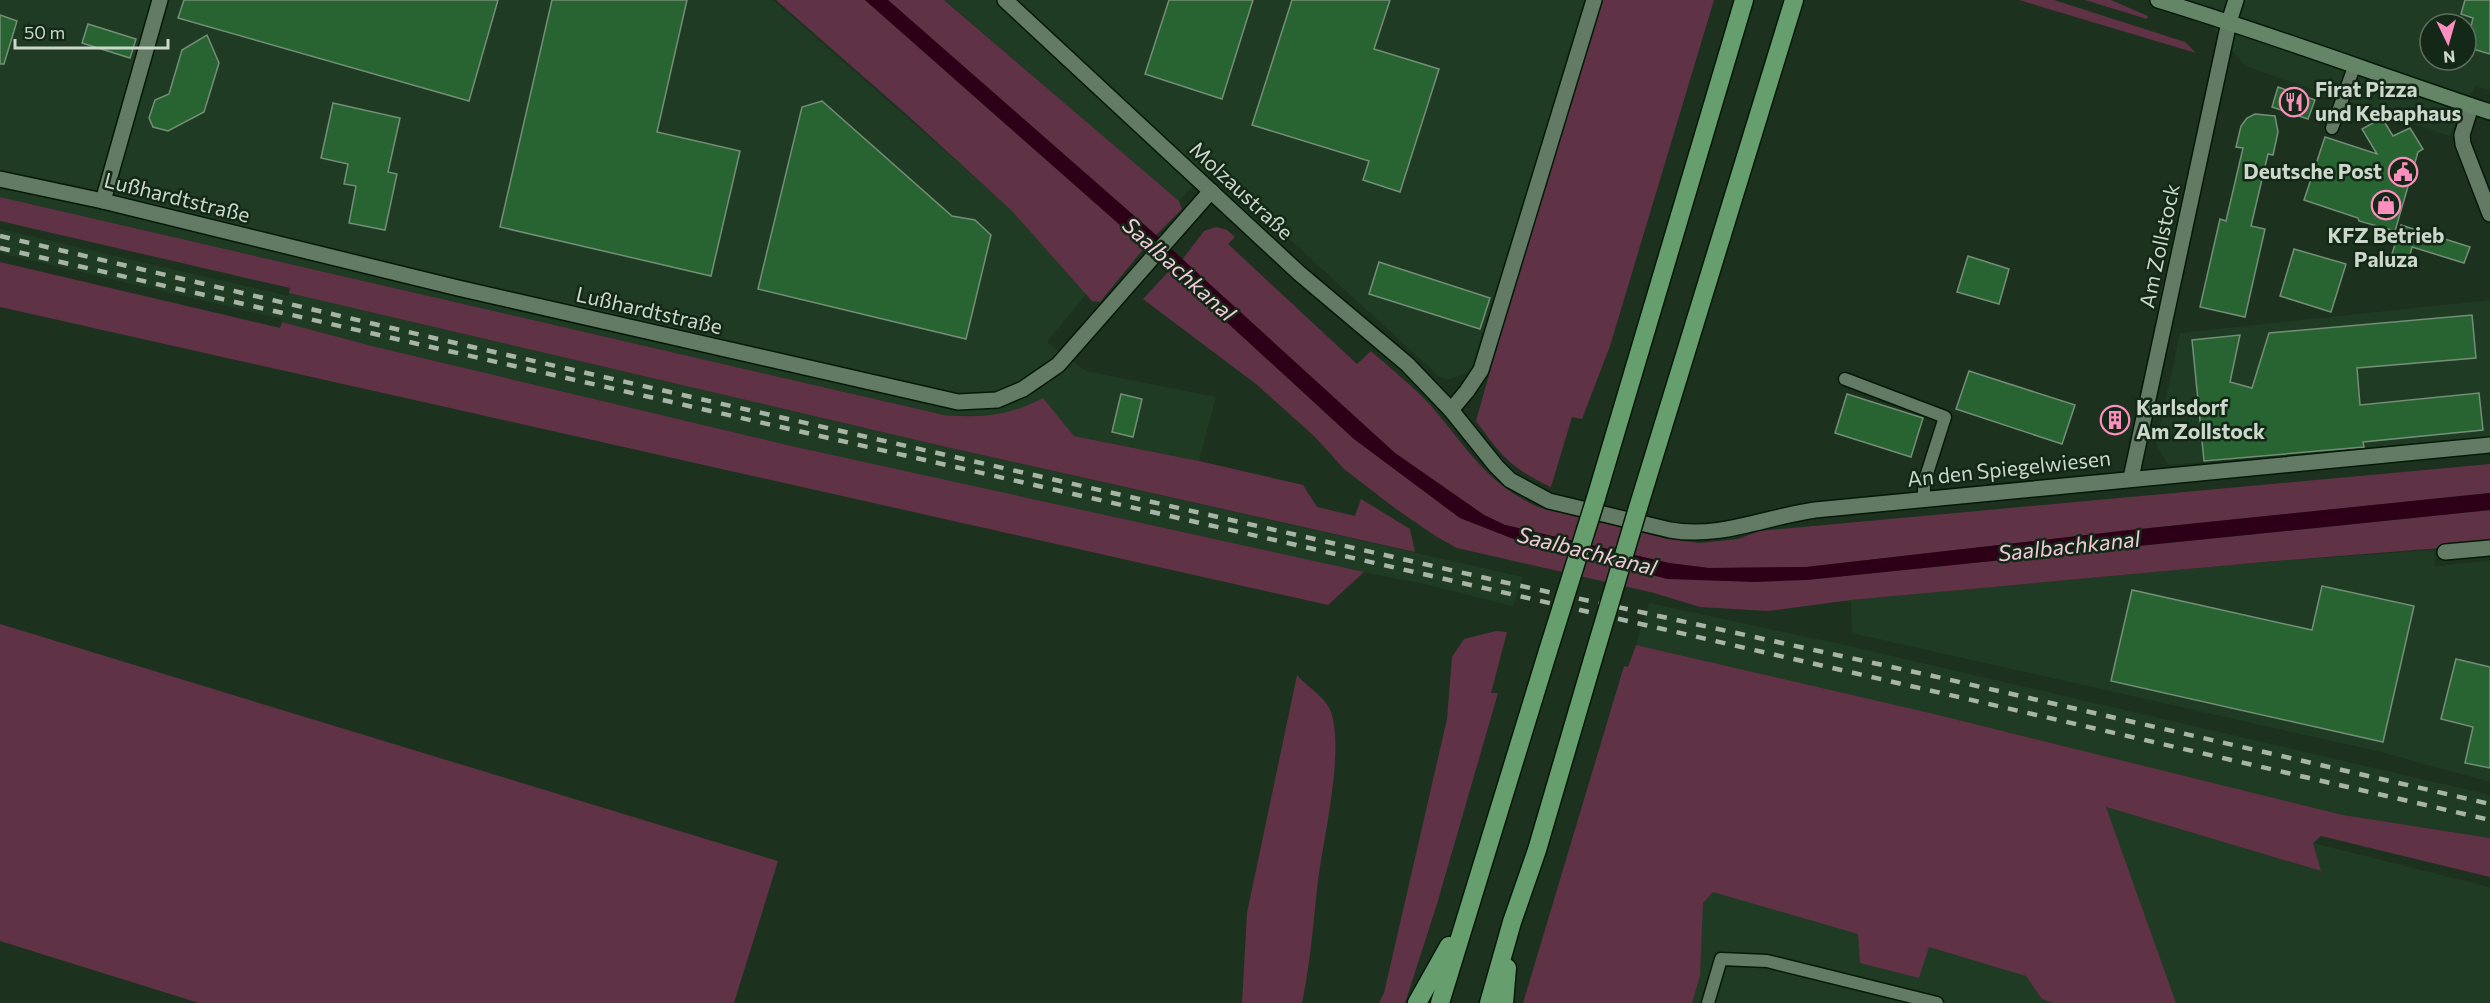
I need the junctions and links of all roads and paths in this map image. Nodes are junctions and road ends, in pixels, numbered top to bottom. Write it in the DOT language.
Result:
graph roads {
  1 [pos="160,0"];
  2 [pos="1005,0"];
  3 [pos="1594,0"];
  4 [pos="1744,0"];
  5 [pos="1794,0"];
  6 [pos="2158,0"];
  7 [pos="2236,0"];
  8 [pos="2229,22"];
  9 [pos="2354,67"];
  10 [pos="2471,106"];
  11 [pos="2490,112"];
  12 [pos="2332,128"];
  13 [pos="0,179"];
  14 [pos="1211,191"];
  15 [pos="102,201"];
  16 [pos="2490,214"];
  17 [pos="1845,379"];
  18 [pos="1451,410"];
  19 [pos="2490,445"];
  20 [pos="2131,478"];
  21 [pos="1924,499"];
  22 [pos="1608,515"];
  23 [pos="2490,548"];
  24 [pos="2445,552"];
  25 [pos="1468,913"];
  26 [pos="1512,922"];
  27 [pos="1417,1003"];
  28 [pos="1440,1003"];
  29 [pos="1489,1003"];
  30 [pos="1504,1003"];
  31 [pos="1708,1003"];
  32 [pos="1937,1003"];
  1 -- 15 [label="street"];
  2 -- 14 [label="street, Molzaustraße"];
  3 -- 18 [label="street"];
  4 -- 25 [label="highway, bridge"];
  5 -- 26 [label="highway, bridge"];
  6 -- 8 [label="street"];
  7 -- 8 [label="street"];
  8 -- 9 [label="street"];
  8 -- 20 [label="street, Am Zollstock"];
  9 -- 10 [label="street"];
  9 -- 12 [label="lane"];
  10 -- 11 [label="street"];
  10 -- 16 [label="street"];
  13 -- 15 [label="street, Lußhardtstraße"];
  14 -- 15 [label="street, Lußhardtstraße"];
  14 -- 18 [label="street, Molzaustraße"];
  17 -- 21 [label="lane"];
  18 -- 22 [label="street, Molzaustraße"];
  19 -- 20 [label="street, An den Spiegelwiesen"];
  20 -- 21 [label="street, An den Spiegelwiesen"];
  21 -- 22 [label="street, An den Spiegelwiesen"];
  23 -- 24 [label="street"];
  25 -- 27 [label="highway"];
  25 -- 28 [label="highway"];
  26 -- 29 [label="highway"];
  26 -- 30 [label="highway"];
  31 -- 32 [label="lane"];
}
